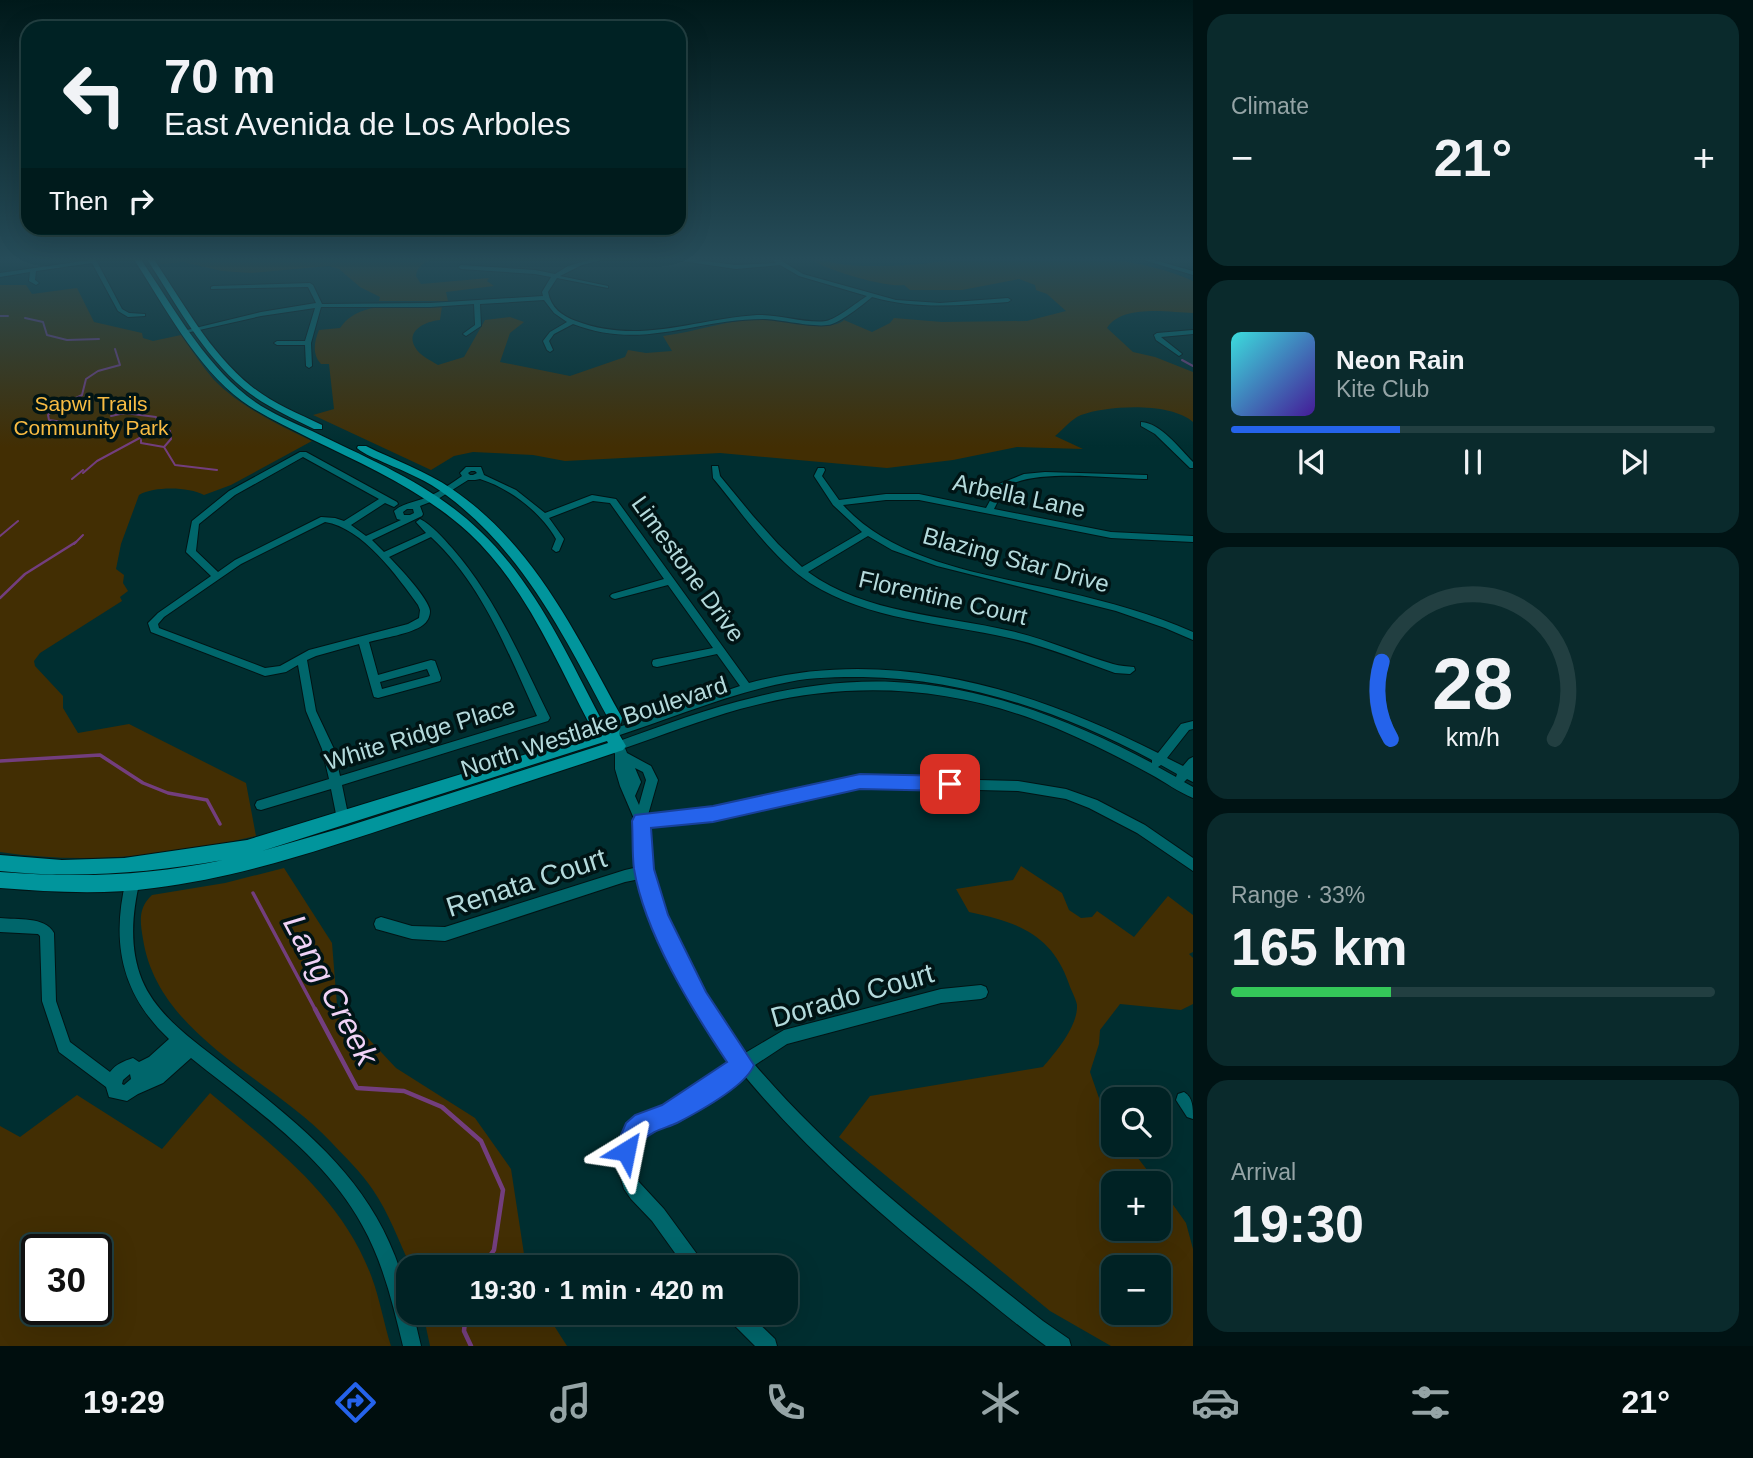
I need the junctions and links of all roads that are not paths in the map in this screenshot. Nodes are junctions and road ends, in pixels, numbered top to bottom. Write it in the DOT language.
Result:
graph roads {
  1 [pos="179,321"];
  2 [pos="193,321"];
  3 [pos="230,321"];
  4 [pos="314,321"];
  5 [pos="478,321"];
  6 [pos="735,321"];
  7 [pos="815,321"];
  8 [pos="833,321"];
  9 [pos="572,322"];
  10 [pos="198,328"];
  11 [pos="186,331"];
  12 [pos="1193,332"];
  13 [pos="466,334"];
  14 [pos="277,343"];
  15 [pos="308,343"];
  16 [pos="550,350"];
  17 [pos="1179,354"];
  18 [pos="309,366"];
  19 [pos="1144,424"];
  20 [pos="1193,466"];
  21 [pos="715,468"];
  22 [pos="821,470"];
  23 [pos="1144,477"];
  24 [pos="447,491"];
  25 [pos="435,497"];
  26 [pos="385,499"];
  27 [pos="836,503"];
  28 [pos="394,504"];
  29 [pos="989,511"];
  30 [pos="412,514"];
  31 [pos="543,517"];
  32 [pos="344,525"];
  33 [pos="869,532"];
  34 [pos="433,533"];
  35 [pos="365,540"];
  36 [pos="1193,540"];
  37 [pos="556,549"];
  38 [pos="384,556"];
  39 [pos="801,572"];
  40 [pos="217,576"];
  41 [pos="670,580"];
  42 [pos="615,596"];
  43 [pos="1193,636"];
  44 [pos="363,640"];
  45 [pos="721,650"];
  46 [pos="302,659"];
  47 [pos="657,663"];
  48 [pos="1130,670"];
  49 [pos="374,680"];
  50 [pos="747,688"];
  51 [pos="1193,725"];
  52 [pos="618,746"];
  53 [pos="1156,764"];
  54 [pos="1187,774"];
  55 [pos="335,783"];
  56 [pos="649,791"];
  57 [pos="1193,793"];
  58 [pos="630,794"];
  59 [pos="261,805"];
  60 [pos="343,820"];
  61 [pos="641,821"];
  62 [pos="0,863"];
  63 [pos="138,863"];
  64 [pos="1193,865"];
  65 [pos="645,872"];
  66 [pos="0,880"];
  67 [pos="132,884"];
  68 [pos="381,924"];
  69 [pos="0,925"];
  70 [pos="981,992"];
  71 [pos="186,1043"];
  72 [pos="743,1065"];
  73 [pos="139,1070"];
  74 [pos="114,1080"];
  75 [pos="135,1087"];
  76 [pos="687,1255"];
  77 [pos="746,1325"];
  78 [pos="411,1346"];
  79 [pos="768,1346"];
  80 [pos="1062,1346"];
  1 -- 11 [label="main road"];
  2 -- 10 [label="main road"];
  3 -- 10 [label="street"];
  4 -- 15 [label="street"];
  5 -- 13 [label="street"];
  6 -- 9 [label="street"];
  7 -- 8 [label="street"];
  9 -- 16 [label="street"];
  10 -- 11 [label="street"];
  10 -- 24 [label="main road"];
  11 -- 25 [label="main road"];
  12 -- 17 [label="street"];
  14 -- 15 [label="street"];
  15 -- 18 [label="street"];
  19 -- 20 [label="street"];
  21 -- 39 [label="street, Florentine Court"];
  22 -- 27 [label="street, Blazing Star Drive"];
  23 -- 29 [label="street"];
  24 -- 25 [label="street"];
  24 -- 31 [label="street"];
  24 -- 52 [label="main road"];
  25 -- 30 [label="street"];
  25 -- 52 [label="main road"];
  26 -- 28 [label="street"];
  26 -- 32 [label="street"];
  26 -- 40 [label="street"];
  27 -- 29 [label="street, Arbella Lane"];
  27 -- 33 [label="street, Blazing Star Drive"];
  29 -- 36 [label="street, Arbella Lane"];
  30 -- 34 [label="street, White Ridge Place"];
  30 -- 35 [label="street"];
  31 -- 37 [label="street"];
  31 -- 41 [label="street, Limestone Drive"];
  32 -- 35 [label="street"];
  32 -- 40 [label="street"];
  33 -- 39 [label="street"];
  33 -- 43 [label="street, Blazing Star Drive"];
  34 -- 38 [label="street"];
  34 -- 55 [label="street, White Ridge Place"];
  35 -- 38 [label="street"];
  38 -- 44 [label="street"];
  39 -- 48 [label="street, Florentine Court"];
  40 -- 46 [label="street"];
  41 -- 42 [label="street"];
  41 -- 45 [label="street, Limestone Drive"];
  44 -- 46 [label="street"];
  44 -- 49 [label="street"];
  45 -- 47 [label="street"];
  45 -- 50 [label="street, Limestone Drive"];
  46 -- 55 [label="street"];
  49 -- 49 [label="street"];
  50 -- 52 [label="street, North Westlake Boulevard"];
  50 -- 53 [label="street, North Westlake Boulevard"];
  51 -- 53 [label="street"];
  52 -- 53 [label="street, North Westlake Boulevard"];
  52 -- 56 [label="street"];
  52 -- 58 [label="street"];
  52 -- 60 [label="main road, North Westlake Boulevard"];
  52 -- 67 [label="main road, North Westlake Boulevard"];
  53 -- 54 [label="street, North Westlake Boulevard"];
  54 -- 57 [label="street, North Westlake Boulevard"];
  55 -- 59 [label="street, White Ridge Place"];
  55 -- 60 [label="street"];
  56 -- 58 [label="street"];
  56 -- 61 [label="street"];
  58 -- 61 [label="street"];
  60 -- 63 [label="main road, North Westlake Boulevard"];
  61 -- 64 [label="street"];
  61 -- 65 [label="street"];
  62 -- 63 [label="main road, North Westlake Boulevard"];
  63 -- 67 [label="street"];
  65 -- 68 [label="street, Renata Court"];
  65 -- 72 [label="street"];
  66 -- 67 [label="main road, North Westlake Boulevard"];
  67 -- 71 [label="street"];
  69 -- 74 [label="street"];
  70 -- 72 [label="street, Dorado Court"];
  71 -- 73 [label="street"];
  71 -- 75 [label="street"];
  71 -- 78 [label="street"];
  72 -- 76 [label="street, Dorado Court"];
  72 -- 80 [label="street"];
  73 -- 74 [label="street"];
  73 -- 75 [label="street"];
  74 -- 75 [label="street"];
  77 -- 79 [label="street"];
}
